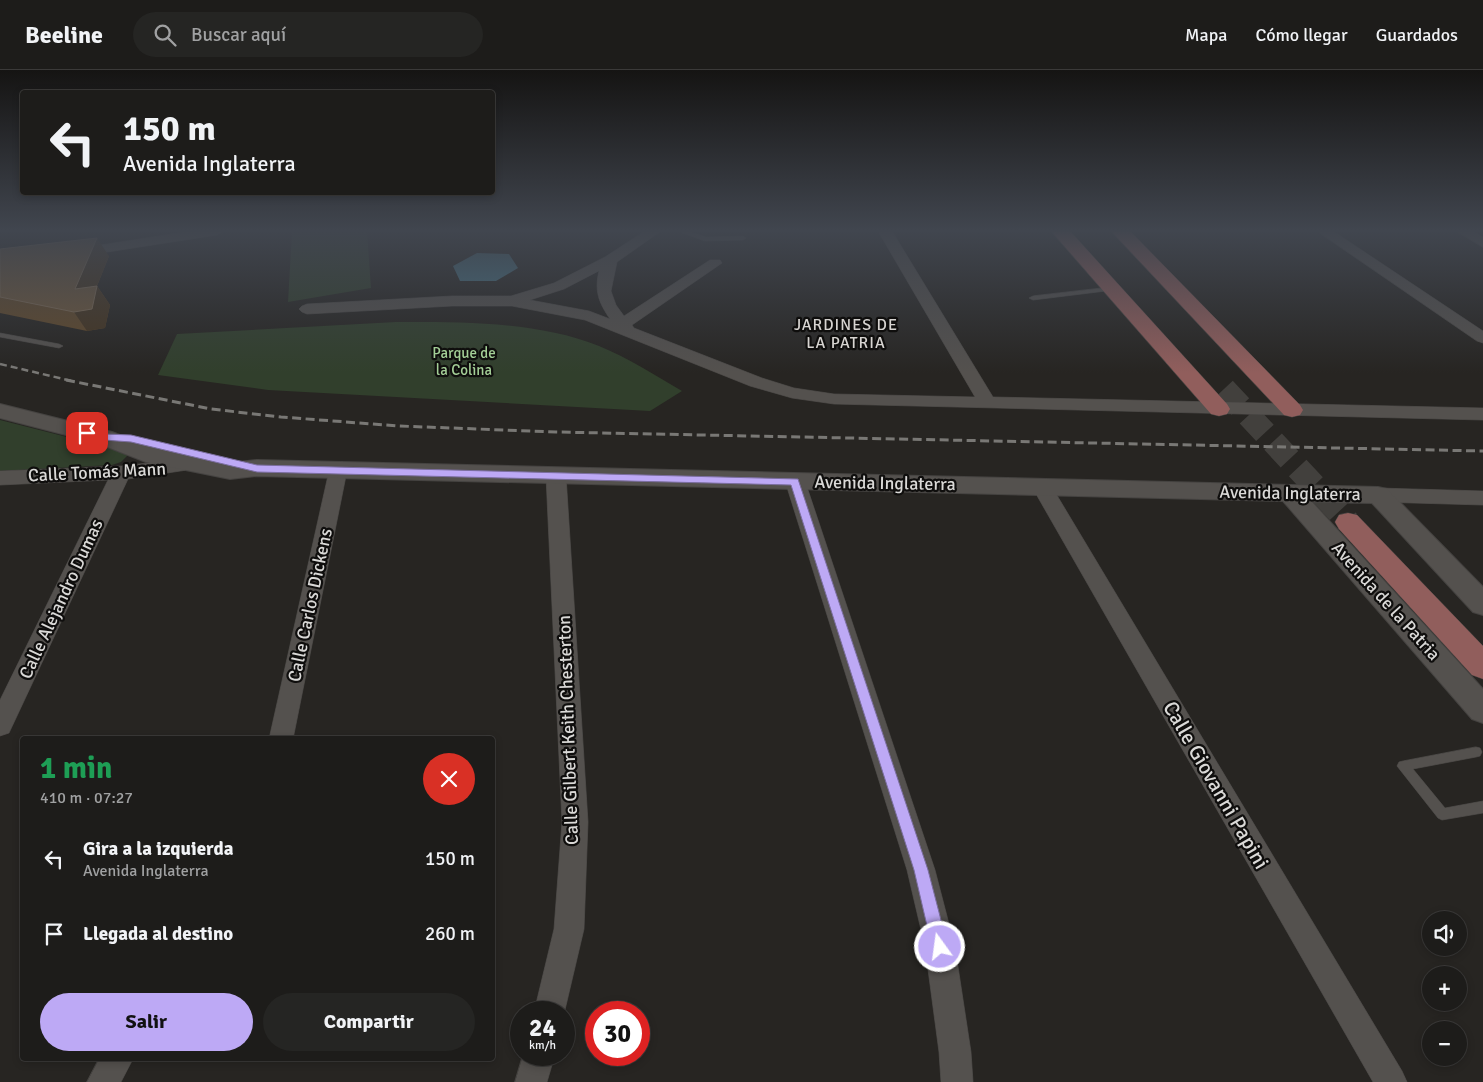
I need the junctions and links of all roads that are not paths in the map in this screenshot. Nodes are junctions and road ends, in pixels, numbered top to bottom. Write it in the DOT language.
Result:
graph roads {
  1 [pos="573,278"];
  2 [pos="604,278"];
  3 [pos="694,278"];
  4 [pos="913,278"];
  5 [pos="1102,278"];
  6 [pos="1117,278"];
  7 [pos="1145,278"];
  8 [pos="1165,278"];
  9 [pos="1394,278"];
  10 [pos="1112,289"];
  11 [pos="1033,298"];
  12 [pos="512,301"];
  13 [pos="307,309"];
  14 [pos="626,328"];
  15 [pos="0,335"];
  16 [pos="1483,338"];
  17 [pos="59,346"];
  18 [pos="1246,387"];
  19 [pos="1221,399"];
  20 [pos="988,404"];
  21 [pos="1292,410"];
  22 [pos="0,411"];
  23 [pos="1483,414"];
  24 [pos="104,437"];
  25 [pos="193,464"];
  26 [pos="257,468"];
  27 [pos="338,471"];
  28 [pos="121,473"];
  29 [pos="556,476"];
  30 [pos="0,478"];
  31 [pos="795,481"];
  32 [pos="1042,487"];
  33 [pos="1290,493"];
  34 [pos="1483,498"];
  35 [pos="1364,512"];
  36 [pos="1483,604"];
  37 [pos="1474,639"];
  38 [pos="1483,666"];
  39 [pos="1483,675"];
  40 [pos="1483,710"];
  41 [pos="0,725"];
  42 [pos="282,736"];
  43 [pos="1476,752"];
  44 [pos="1483,807"];
  45 [pos="553,1001"];
  46 [pos="116,1061"];
  47 [pos="536,1066"];
  48 [pos="103,1082"];
  49 [pos="531,1082"];
  50 [pos="957,1082"];
  51 [pos="1391,1082"];
  1 -- 12 [label="street"];
  2 -- 14 [label="street"];
  3 -- 14 [label="street"];
  4 -- 20 [label="street"];
  5 -- 10 [label="main road"];
  6 -- 19 [label="main road"];
  7 -- 18 [label="main road"];
  8 -- 21 [label="main road"];
  9 -- 16 [label="street"];
  10 -- 11 [label="lane"];
  10 -- 19 [label="main road"];
  12 -- 13 [label="street"];
  12 -- 14 [label="street"];
  14 -- 20 [label="street"];
  15 -- 17 [label="lane"];
  19 -- 20 [label="street"];
  19 -- 21 [label="street"];
  21 -- 23 [label="street"];
  22 -- 24 [label="street, Avenida Inglaterra"];
  24 -- 25 [label="street, Avenida Inglaterra"];
  24 -- 26 [label="street, Avenida Inglaterra"];
  25 -- 26 [label="street, Avenida Inglaterra"];
  25 -- 28 [label="street, Calle Tomás Mann"];
  26 -- 27 [label="street, Avenida Inglaterra"];
  27 -- 29 [label="street, Avenida Inglaterra"];
  27 -- 42 [label="street, Calle Carlos Dickens"];
  28 -- 30 [label="street, Calle Tomás Mann"];
  28 -- 41 [label="street, Calle Alejandro Dumas"];
  29 -- 31 [label="street, Avenida Inglaterra"];
  29 -- 45 [label="street, Calle Gilbert Keith Chesterton"];
  31 -- 32 [label="street, Avenida Inglaterra"];
  31 -- 50 [label="street"];
  32 -- 33 [label="street, Avenida Inglaterra"];
  32 -- 51 [label="street, Calle Giovanni Papini"];
  33 -- 35 [label="street, Avenida Inglaterra"];
  33 -- 40 [label="street, Avenida de la Patria"];
  34 -- 35 [label="street, Avenida Inglaterra"];
  35 -- 36 [label="street"];
  35 -- 37 [label="main road, Avenida de la Patria"];
  37 -- 38 [label="main road, Avenida de la Patria"];
  37 -- 39 [label="main road"];
  43 -- 44 [label="lane"];
  46 -- 48 [label="street"];
  47 -- 49 [label="street"];
}
